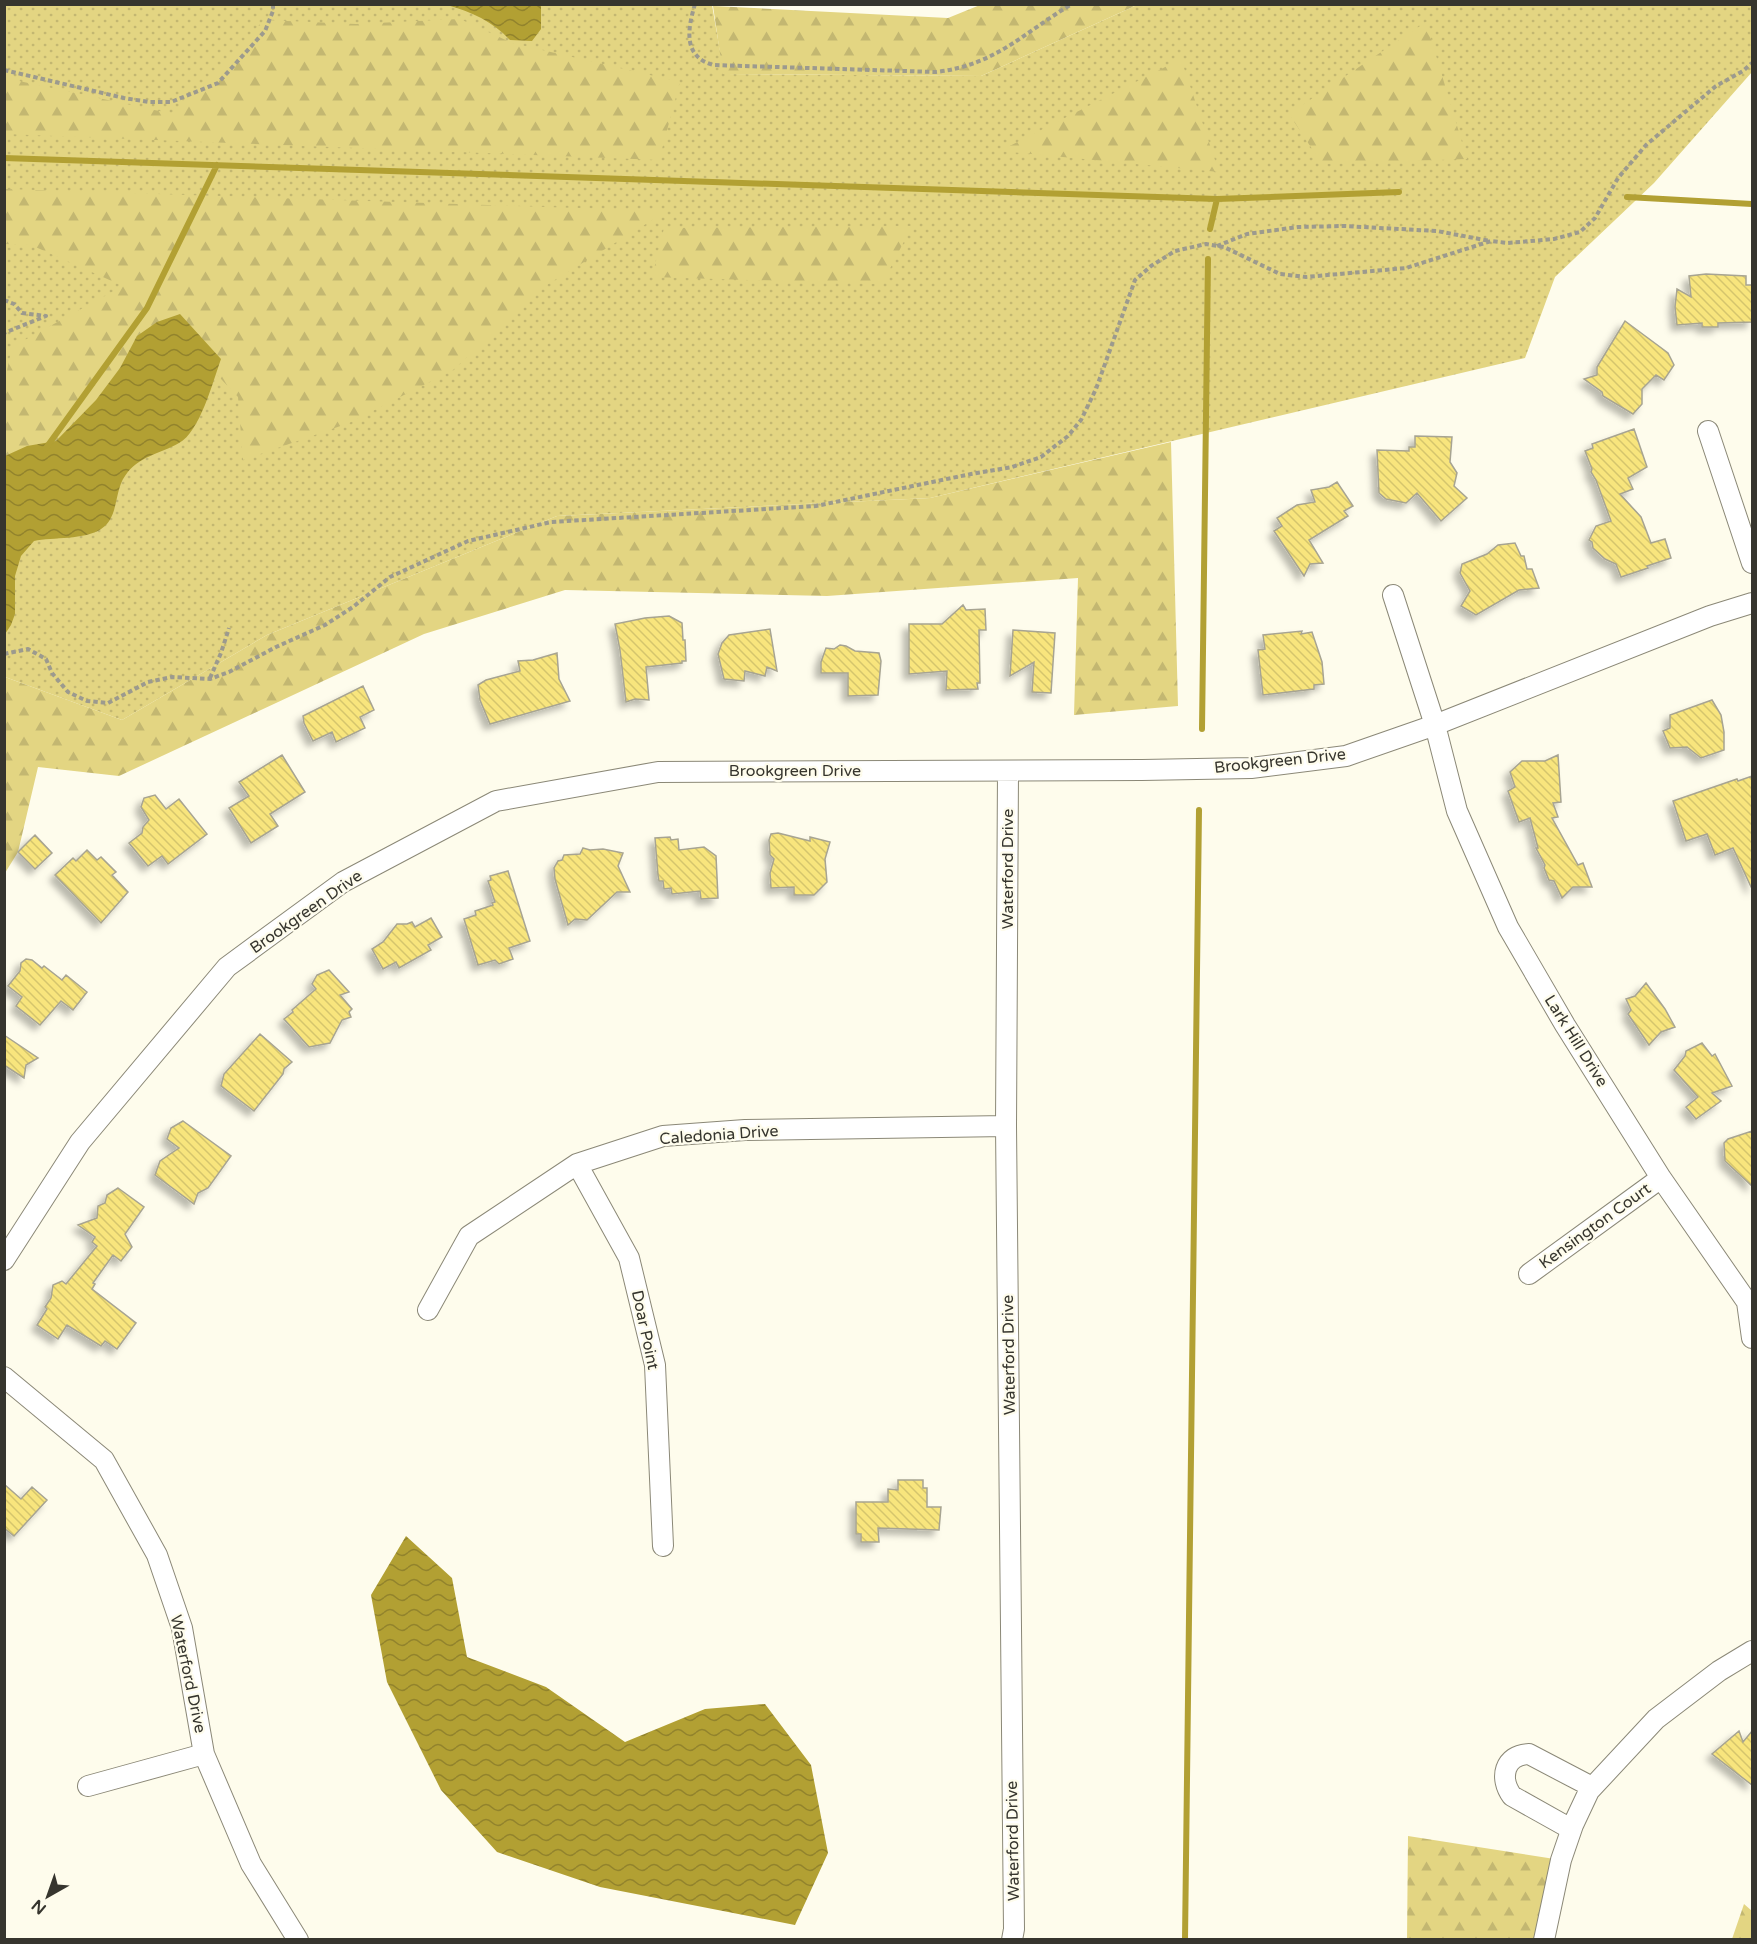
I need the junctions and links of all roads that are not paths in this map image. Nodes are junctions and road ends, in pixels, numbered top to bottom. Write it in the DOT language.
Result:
graph roads {
  1 [pos="1708,431"];
  2 [pos="1752,563"];
  3 [pos="1393,595"];
  4 [pos="1752,603"];
  5 [pos="1435,724"];
  6 [pos="1008,771"];
  7 [pos="1006,1126"];
  8 [pos="577,1164"];
  9 [pos="1661,1178"];
  10 [pos="4,1260"];
  11 [pos="1529,1274"];
  12 [pos="428,1310"];
  13 [pos="1752,1338"];
  14 [pos="4,1377"];
  15 [pos="663,1546"];
  16 [pos="1752,1651"];
  17 [pos="204,1754"];
  18 [pos="88,1786"];
  19 [pos="1592,1787"];
  20 [pos="1571,1829"];
  21 [pos="298,1940"];
  22 [pos="1012,1940"];
  23 [pos="1544,1940"];
  1 -- 2 [label="street"];
  3 -- 5 [label="street, Lark Hill Drive"];
  4 -- 5 [label="street, Brookgreen Drive"];
  5 -- 6 [label="street, Brookgreen Drive"];
  5 -- 9 [label="street, Lark Hill Drive"];
  6 -- 7 [label="street, Waterford Drive"];
  6 -- 10 [label="street, Brookgreen Drive"];
  7 -- 8 [label="street, Caledonia Drive"];
  7 -- 22 [label="street, Waterford Drive"];
  8 -- 12 [label="street, Caledonia Drive"];
  8 -- 15 [label="street, Doar Point"];
  9 -- 11 [label="street, Kensington Court"];
  9 -- 13 [label="street, Lark Hill Drive"];
  14 -- 17 [label="street, Waterford Drive"];
  16 -- 19 [label="street"];
  17 -- 18 [label="street"];
  17 -- 21 [label="street, Waterford Drive"];
  19 -- 20 [label="street"];
  19 -- 20 [label="street"];
  20 -- 23 [label="street"];
}
